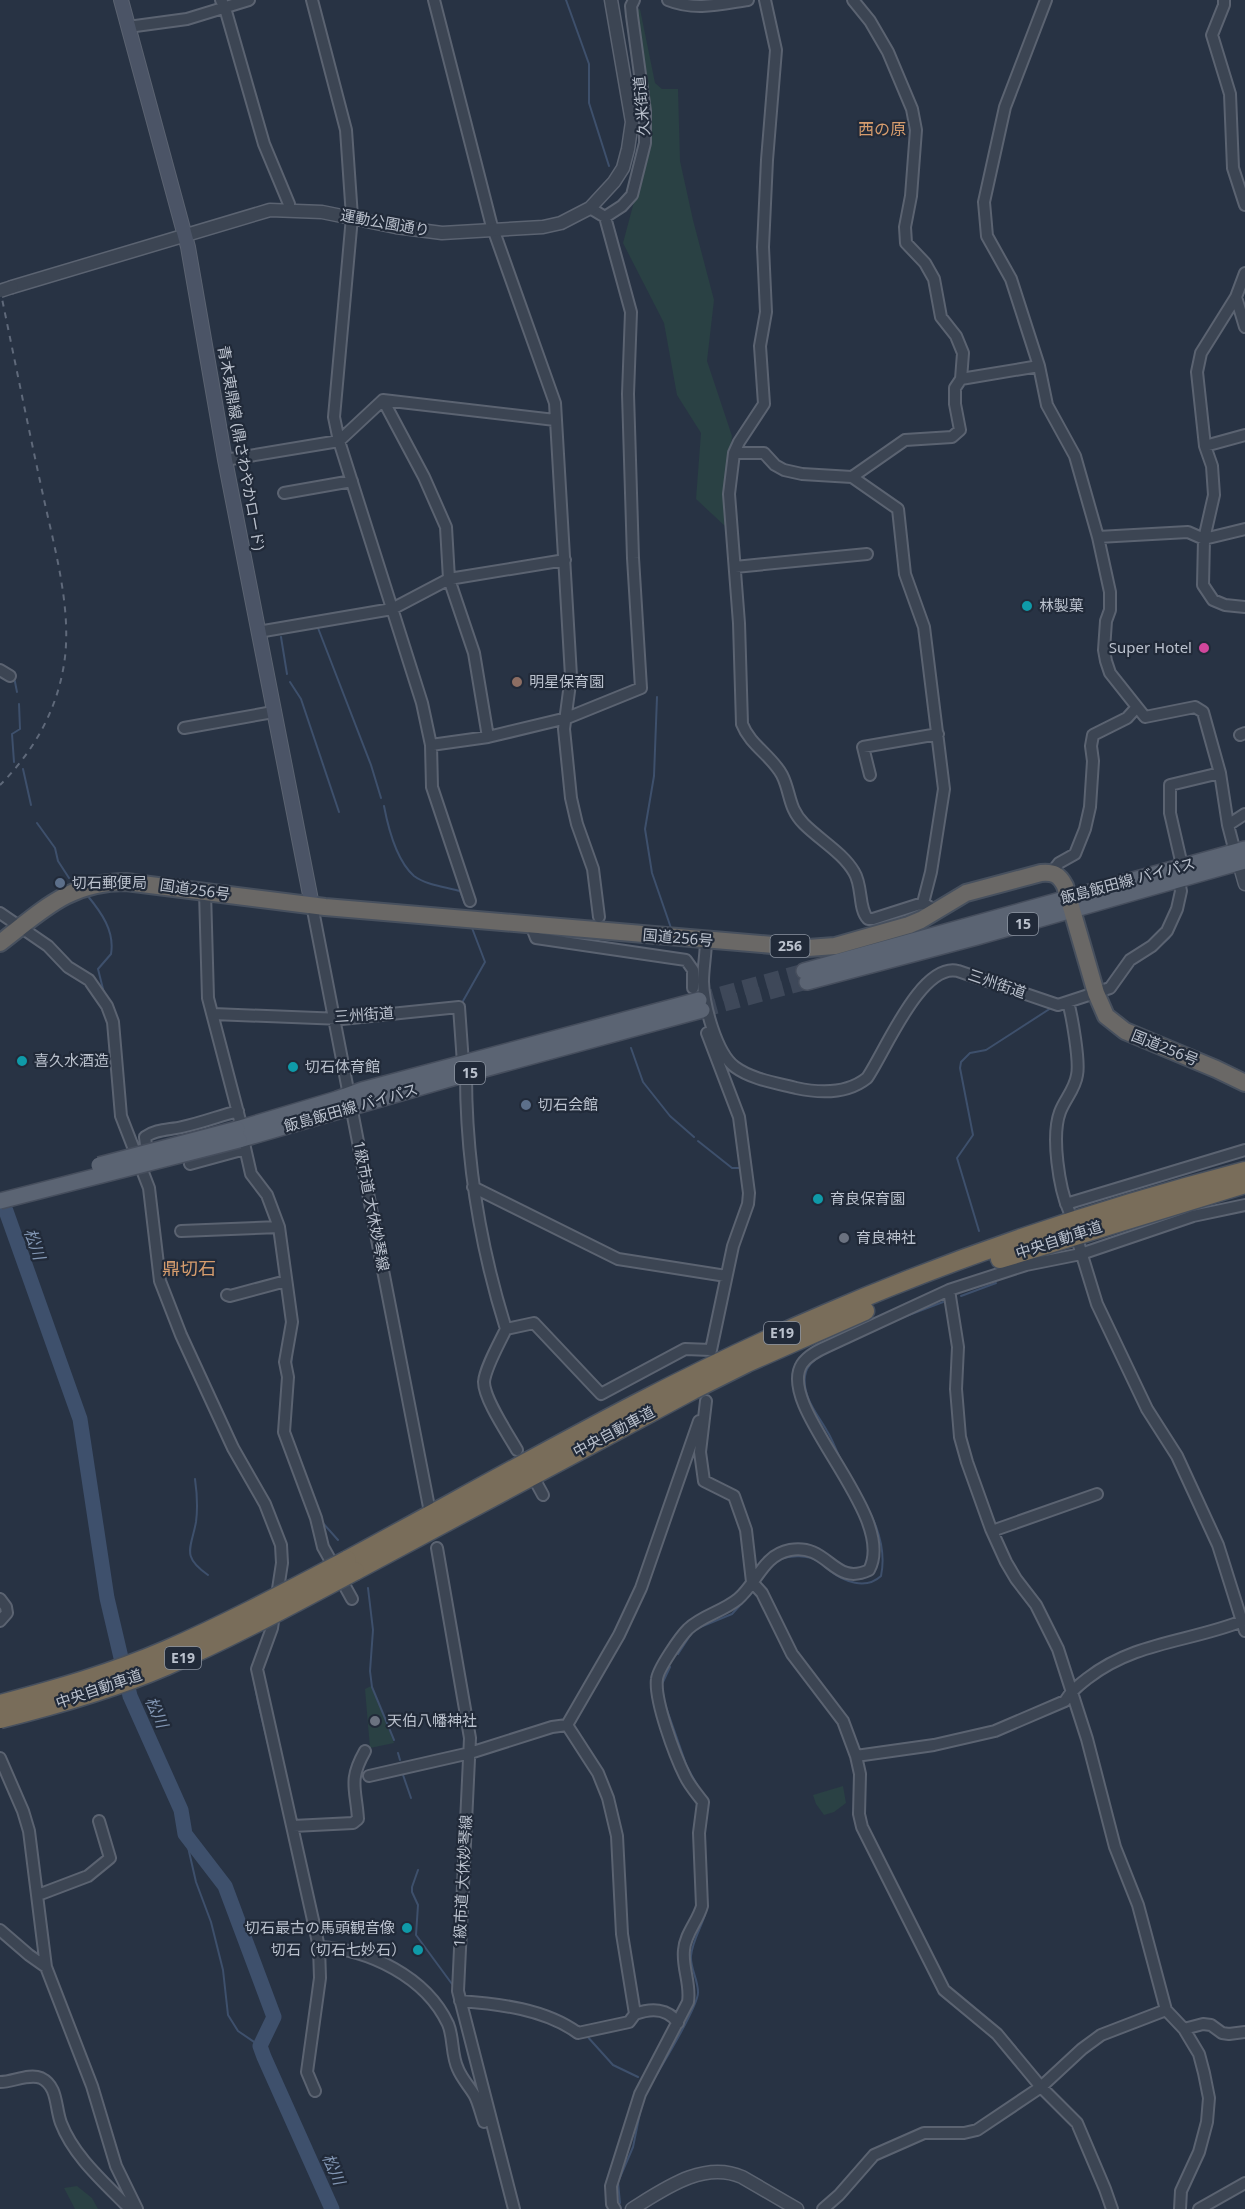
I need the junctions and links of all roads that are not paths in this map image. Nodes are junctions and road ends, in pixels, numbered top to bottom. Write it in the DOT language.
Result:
graph roads {
  1 [pos="121,0"];
  2 [pos="249,0"];
  3 [pos="312,0"];
  4 [pos="434,0"];
  5 [pos="610,0"];
  6 [pos="634,0"];
  7 [pos="668,0"];
  8 [pos="748,0"];
  9 [pos="765,0"];
  10 [pos="853,0"];
  11 [pos="1046,0"];
  12 [pos="1224,0"];
  13 [pos="679,2"];
  14 [pos="223,4"];
  15 [pos="128,27"];
  16 [pos="1232,117"];
  17 [pos="1245,117"];
  18 [pos="1244,202"];
  19 [pos="289,204"];
  20 [pos="590,208"];
  21 [pos="352,217"];
  22 [pos="604,217"];
  23 [pos="494,230"];
  24 [pos="186,235"];
  25 [pos="1245,273"];
  26 [pos="6,289"];
  27 [pos="1236,297"];
  28 [pos="1245,327"];
  29 [pos="1039,366"];
  30 [pos="961,379"];
  31 [pos="383,400"];
  32 [pos="555,420"];
  33 [pos="1245,435"];
  34 [pos="339,441"];
  35 [pos="1205,446"];
  36 [pos="734,453"];
  37 [pos="225,460"];
  38 [pos="852,477"];
  39 [pos="352,481"];
  40 [pos="284,494"];
  41 [pos="1245,529"];
  42 [pos="1098,537"];
  43 [pos="1204,539"];
  44 [pos="867,554"];
  45 [pos="565,560"];
  46 [pos="735,567"];
  47 [pos="449,579"];
  48 [pos="1245,607"];
  49 [pos="392,609"];
  50 [pos="258,632"];
  51 [pos="1137,708"];
  52 [pos="273,712"];
  53 [pos="567,718"];
  54 [pos="184,728"];
  55 [pos="938,734"];
  56 [pos="488,737"];
  57 [pos="431,745"];
  58 [pos="1220,773"];
  59 [pos="870,775"];
  60 [pos="1245,814"];
  61 [pos="1228,825"];
  62 [pos="1241,856"];
  63 [pos="1181,861"];
  64 [pos="1052,872"];
  65 [pos="1179,881"];
  66 [pos="1245,884"];
  67 [pos="205,892"];
  68 [pos="471,901"];
  69 [pos="1070,904"];
  70 [pos="312,905"];
  71 [pos="929,907"];
  72 [pos="0,913"];
  73 [pos="599,917"];
  74 [pos="531,925"];
  75 [pos="21,927"];
  76 [pos="706,940"];
  77 [pos="0,943"];
  78 [pos="805,976"];
  79 [pos="1096,993"];
  80 [pos="1068,1002"];
  81 [pos="699,1004"];
  82 [pos="213,1014"];
  83 [pos="334,1018"];
  84 [pos="465,1069"];
  85 [pos="1245,1083"];
  86 [pos="350,1101"];
  87 [pos="238,1111"];
  88 [pos="241,1137"];
  89 [pos="1245,1150"];
  90 [pos="190,1164"];
  91 [pos="1245,1171"];
  92 [pos="145,1176"];
  93 [pos="1245,1184"];
  94 [pos="472,1187"];
  95 [pos="0,1191"];
  96 [pos="0,1201"];
  97 [pos="1245,1205"];
  98 [pos="279,1227"];
  99 [pos="181,1232"];
  100 [pos="1078,1242"];
  101 [pos="1081,1254"];
  102 [pos="726,1275"];
  103 [pos="286,1281"];
  104 [pos="949,1290"];
  105 [pos="227,1295"];
  106 [pos="506,1329"];
  107 [pos="517,1450"];
  108 [pos="537,1484"];
  109 [pos="543,1494"];
  110 [pos="1097,1494"];
  111 [pos="429,1507"];
  112 [pos="992,1531"];
  113 [pos="437,1548"];
  114 [pos="351,1566"];
  115 [pos="752,1582"];
  116 [pos="0,1599"];
  117 [pos="352,1599"];
  118 [pos="0,1621"];
  119 [pos="1244,1624"];
  120 [pos="1071,1692"];
  121 [pos="0,1704"];
  122 [pos="0,1719"];
  123 [pos="567,1725"];
  124 [pos="365,1751"];
  125 [pos="470,1753"];
  126 [pos="856,1755"];
  127 [pos="0,1758"];
  128 [pos="369,1776"];
  129 [pos="99,1821"];
  130 [pos="293,1826"];
  131 [pos="38,1895"];
  132 [pos="0,1930"];
  133 [pos="319,1947"];
  134 [pos="46,1967"];
  135 [pos="460,2001"];
  136 [pos="1166,2010"];
  137 [pos="635,2013"];
  138 [pos="678,2023"];
  139 [pos="1184,2029"];
  140 [pos="1245,2032"];
  141 [pos="0,2082"];
  142 [pos="1041,2087"];
  143 [pos="315,2091"];
  144 [pos="498,2152"];
  145 [pos="1245,2183"];
  146 [pos="130,2209"];
  147 [pos="137,2209"];
  148 [pos="514,2209"];
  149 [pos="615,2209"];
  150 [pos="632,2209"];
  151 [pos="797,2209"];
  152 [pos="823,2209"];
  153 [pos="1112,2209"];
  154 [pos="1180,2209"];
  155 [pos="1199,2209"];
  1 -- 15 [label="main road, 青木東鼎線 (鼎さわやかロード)"];
  2 -- 14 [label="street"];
  3 -- 21 [label="street"];
  4 -- 23 [label="street"];
  5 -- 20 [label="street, 運動公園通り"];
  6 -- 22 [label="street, 久米街道"];
  7 -- 13 [label="street"];
  8 -- 13 [label="street"];
  9 -- 36 [label="street"];
  10 -- 30 [label="street"];
  11 -- 29 [label="street"];
  12 -- 16 [label="street"];
  14 -- 15 [label="street"];
  14 -- 19 [label="street"];
  15 -- 24 [label="main road, 青木東鼎線 (鼎さわやかロード)"];
  16 -- 17 [label="street"];
  16 -- 18 [label="street"];
  20 -- 22 [label="street"];
  20 -- 23 [label="street, 運動公園通り"];
  21 -- 23 [label="street, 運動公園通り"];
  21 -- 24 [label="street, 運動公園通り"];
  21 -- 34 [label="street"];
  22 -- 53 [label="street"];
  23 -- 32 [label="street"];
  24 -- 26 [label="street, 運動公園通り"];
  24 -- 37 [label="main road, 青木東鼎線 (鼎さわやかロード)"];
  25 -- 27 [label="street"];
  27 -- 28 [label="street"];
  27 -- 35 [label="street"];
  29 -- 30 [label="street"];
  29 -- 42 [label="street"];
  30 -- 38 [label="street"];
  31 -- 32 [label="street"];
  31 -- 34 [label="street"];
  31 -- 47 [label="street"];
  32 -- 45 [label="street"];
  33 -- 35 [label="street"];
  34 -- 37 [label="street"];
  34 -- 39 [label="street"];
  35 -- 43 [label="street"];
  36 -- 38 [label="street"];
  36 -- 46 [label="street"];
  37 -- 50 [label="main road, 青木東鼎線 (鼎さわやかロード)"];
  38 -- 55 [label="street"];
  39 -- 40 [label="street"];
  39 -- 49 [label="street"];
  41 -- 43 [label="street"];
  42 -- 43 [label="street"];
  42 -- 51 [label="street"];
  43 -- 48 [label="street"];
  44 -- 46 [label="street"];
  45 -- 47 [label="street"];
  45 -- 53 [label="street"];
  46 -- 71 [label="street"];
  47 -- 49 [label="street"];
  47 -- 56 [label="street"];
  49 -- 50 [label="street"];
  49 -- 57 [label="street"];
  50 -- 52 [label="main road, 青木東鼎線 (鼎さわやかロード)"];
  51 -- 58 [label="street"];
  51 -- 64 [label="street"];
  52 -- 54 [label="street"];
  52 -- 70 [label="main road, 青木東鼎線 (鼎さわやかロード)"];
  53 -- 56 [label="street"];
  53 -- 73 [label="street"];
  55 -- 59 [label="street"];
  55 -- 71 [label="street"];
  56 -- 57 [label="street"];
  57 -- 68 [label="street"];
  58 -- 61 [label="street"];
  58 -- 63 [label="street"];
  60 -- 61 [label="street"];
  61 -- 62 [label="street"];
  62 -- 65 [label="main road, 飯島飯田線 バイパス / 15"];
  62 -- 66 [label="street"];
  62 -- 69 [label="main road, 飯島飯田線 バイパス / 15"];
  64 -- 69 [label="highway, 国道256号"];
  64 -- 71 [label="highway, 国道256号 / 256"];
  65 -- 69 [label="main road, 飯島飯田線 バイパス / 15"];
  65 -- 79 [label="street"];
  67 -- 70 [label="highway, 国道256号 / 256"];
  67 -- 75 [label="highway, 国道256号 / 256"];
  67 -- 82 [label="street"];
  69 -- 78 [label="main road, 飯島飯田線 バイパス / 15"];
  69 -- 79 [label="highway, 国道256号"];
  70 -- 74 [label="highway, 国道256号 / 256"];
  70 -- 83 [label="street, 1級市道 大休妙琴線"];
  71 -- 76 [label="highway, 国道256号 / 256"];
  72 -- 75 [label="street"];
  74 -- 76 [label="highway, 国道256号 / 256"];
  74 -- 81 [label="street"];
  75 -- 77 [label="highway, 国道256号 / 256"];
  75 -- 92 [label="street"];
  76 -- 80 [label="street, 三州街道"];
  79 -- 80 [label="street"];
  79 -- 85 [label="highway, 国道256号"];
  80 -- 89 [label="street"];
  81 -- 84 [label="main road, 飯島飯田線 バイパス / 15"];
  81 -- 102 [label="street"];
  82 -- 83 [label="street, 三州街道"];
  82 -- 87 [label="street"];
  83 -- 84 [label="street, 三州街道"];
  83 -- 86 [label="street, 1級市道 大休妙琴線"];
  84 -- 86 [label="main road, 飯島飯田線 バイパス / 15"];
  84 -- 94 [label="street"];
  86 -- 88 [label="main road, 飯島飯田線 バイパス / 15"];
  86 -- 111 [label="street, 1級市道 大休妙琴線"];
  87 -- 88 [label="street"];
  87 -- 92 [label="street"];
  88 -- 90 [label="street"];
  88 -- 95 [label="main road, 飯島飯田線 バイパス / 15, bridge"];
  88 -- 96 [label="main road, 飯島飯田線 バイパス / 15, bridge"];
  88 -- 98 [label="street"];
  91 -- 114 [label="highway, 中央自動車道 / E19"];
  92 -- 130 [label="street"];
  93 -- 114 [label="highway, 中央自動車道 / E19"];
  94 -- 102 [label="street"];
  94 -- 106 [label="street"];
  97 -- 101 [label="street"];
  98 -- 99 [label="street"];
  98 -- 103 [label="street"];
  100 -- 101 [label="street"];
  101 -- 104 [label="street"];
  101 -- 119 [label="street"];
  102 -- 106 [label="street"];
  103 -- 105 [label="street"];
  103 -- 117 [label="street"];
  104 -- 112 [label="street"];
  104 -- 115 [label="street"];
  106 -- 107 [label="street"];
  108 -- 109 [label="street"];
  110 -- 112 [label="street"];
  112 -- 120 [label="street"];
  113 -- 125 [label="street, 1級市道 大休妙琴線"];
  114 -- 121 [label="highway, 中央自動車道 / E19, bridge"];
  114 -- 122 [label="highway, 中央自動車道 / E19, bridge"];
  115 -- 123 [label="street"];
  115 -- 126 [label="street"];
  115 -- 138 [label="street"];
  116 -- 118 [label="street"];
  119 -- 120 [label="street"];
  120 -- 126 [label="street"];
  120 -- 136 [label="street"];
  123 -- 125 [label="street"];
  123 -- 137 [label="street"];
  124 -- 130 [label="street"];
  125 -- 128 [label="street"];
  125 -- 135 [label="street, 1級市道 大休妙琴線"];
  126 -- 142 [label="street"];
  127 -- 131 [label="street"];
  129 -- 131 [label="street"];
  130 -- 133 [label="street"];
  131 -- 134 [label="street"];
  132 -- 134 [label="street"];
  133 -- 143 [label="street"];
  133 -- 144 [label="street"];
  134 -- 147 [label="street"];
  135 -- 137 [label="street"];
  135 -- 144 [label="street, 1級市道 大休妙琴線"];
  136 -- 139 [label="street"];
  136 -- 142 [label="street"];
  137 -- 138 [label="street"];
  138 -- 149 [label="street"];
  139 -- 140 [label="street"];
  139 -- 154 [label="street"];
  141 -- 146 [label="street"];
  142 -- 152 [label="street"];
  142 -- 153 [label="street"];
  144 -- 148 [label="street, 1級市道 大休妙琴線"];
  145 -- 155 [label="street"];
  150 -- 151 [label="street"];
}
